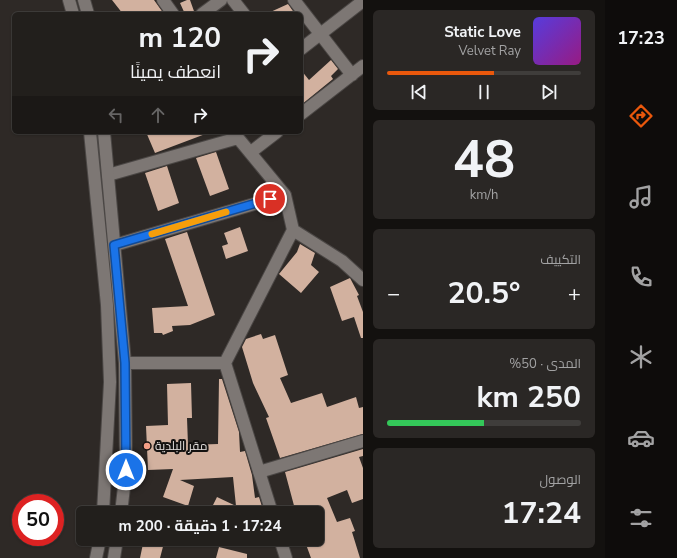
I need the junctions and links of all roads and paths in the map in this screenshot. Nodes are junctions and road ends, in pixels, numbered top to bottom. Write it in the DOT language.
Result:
graph roads {
  1 [pos="69,0"];
  2 [pos="84,0"];
  3 [pos="163,0"];
  4 [pos="221,0"];
  5 [pos="233,0"];
  6 [pos="294,0"];
  7 [pos="363,1"];
  8 [pos="72,12"];
  9 [pos="87,12"];
  10 [pos="172,12"];
  11 [pos="205,12"];
  12 [pos="242,12"];
  13 [pos="320,34"];
  14 [pos="303,47"];
  15 [pos="363,66"];
  16 [pos="352,75"];
  17 [pos="303,112"];
  18 [pos="90,134"];
  19 [pos="104,134"];
  20 [pos="274,134"];
  21 [pos="236,135"];
  22 [pos="251,152"];
  23 [pos="108,175"];
  24 [pos="285,195"];
  25 [pos="293,230"];
  26 [pos="114,245"];
  27 [pos="363,280"];
  28 [pos="125,363"];
  29 [pos="225,363"];
  30 [pos="363,441"];
  31 [pos="259,472"];
  32 [pos="103,506"];
  33 [pos="122,506"];
  34 [pos="270,506"];
  35 [pos="99,546"];
  36 [pos="116,546"];
  37 [pos="282,546"];
  38 [pos="96,558"];
  39 [pos="114,558"];
  40 [pos="286,558"];
  1 -- 8 [label="street"];
  2 -- 9 [label="street"];
  3 -- 10 [label="street"];
  4 -- 11 [label="street"];
  5 -- 12 [label="street"];
  6 -- 13 [label="street"];
  7 -- 13 [label="street"];
  13 -- 14 [label="street"];
  13 -- 16 [label="street"];
  15 -- 16 [label="street"];
  16 -- 17 [label="street"];
  18 -- 32 [label="street"];
  19 -- 23 [label="street"];
  20 -- 22 [label="street"];
  21 -- 22 [label="street"];
  21 -- 23 [label="street"];
  22 -- 24 [label="street"];
  23 -- 26 [label="street"];
  24 -- 25 [label="street"];
  24 -- 26 [label="street"];
  25 -- 27 [label="street"];
  25 -- 29 [label="street"];
  26 -- 28 [label="street"];
  28 -- 29 [label="street"];
  28 -- 33 [label="street"];
  29 -- 31 [label="street"];
  30 -- 31 [label="street"];
  31 -- 34 [label="street"];
  35 -- 38 [label="street"];
  36 -- 39 [label="street"];
  37 -- 40 [label="street"];
}
